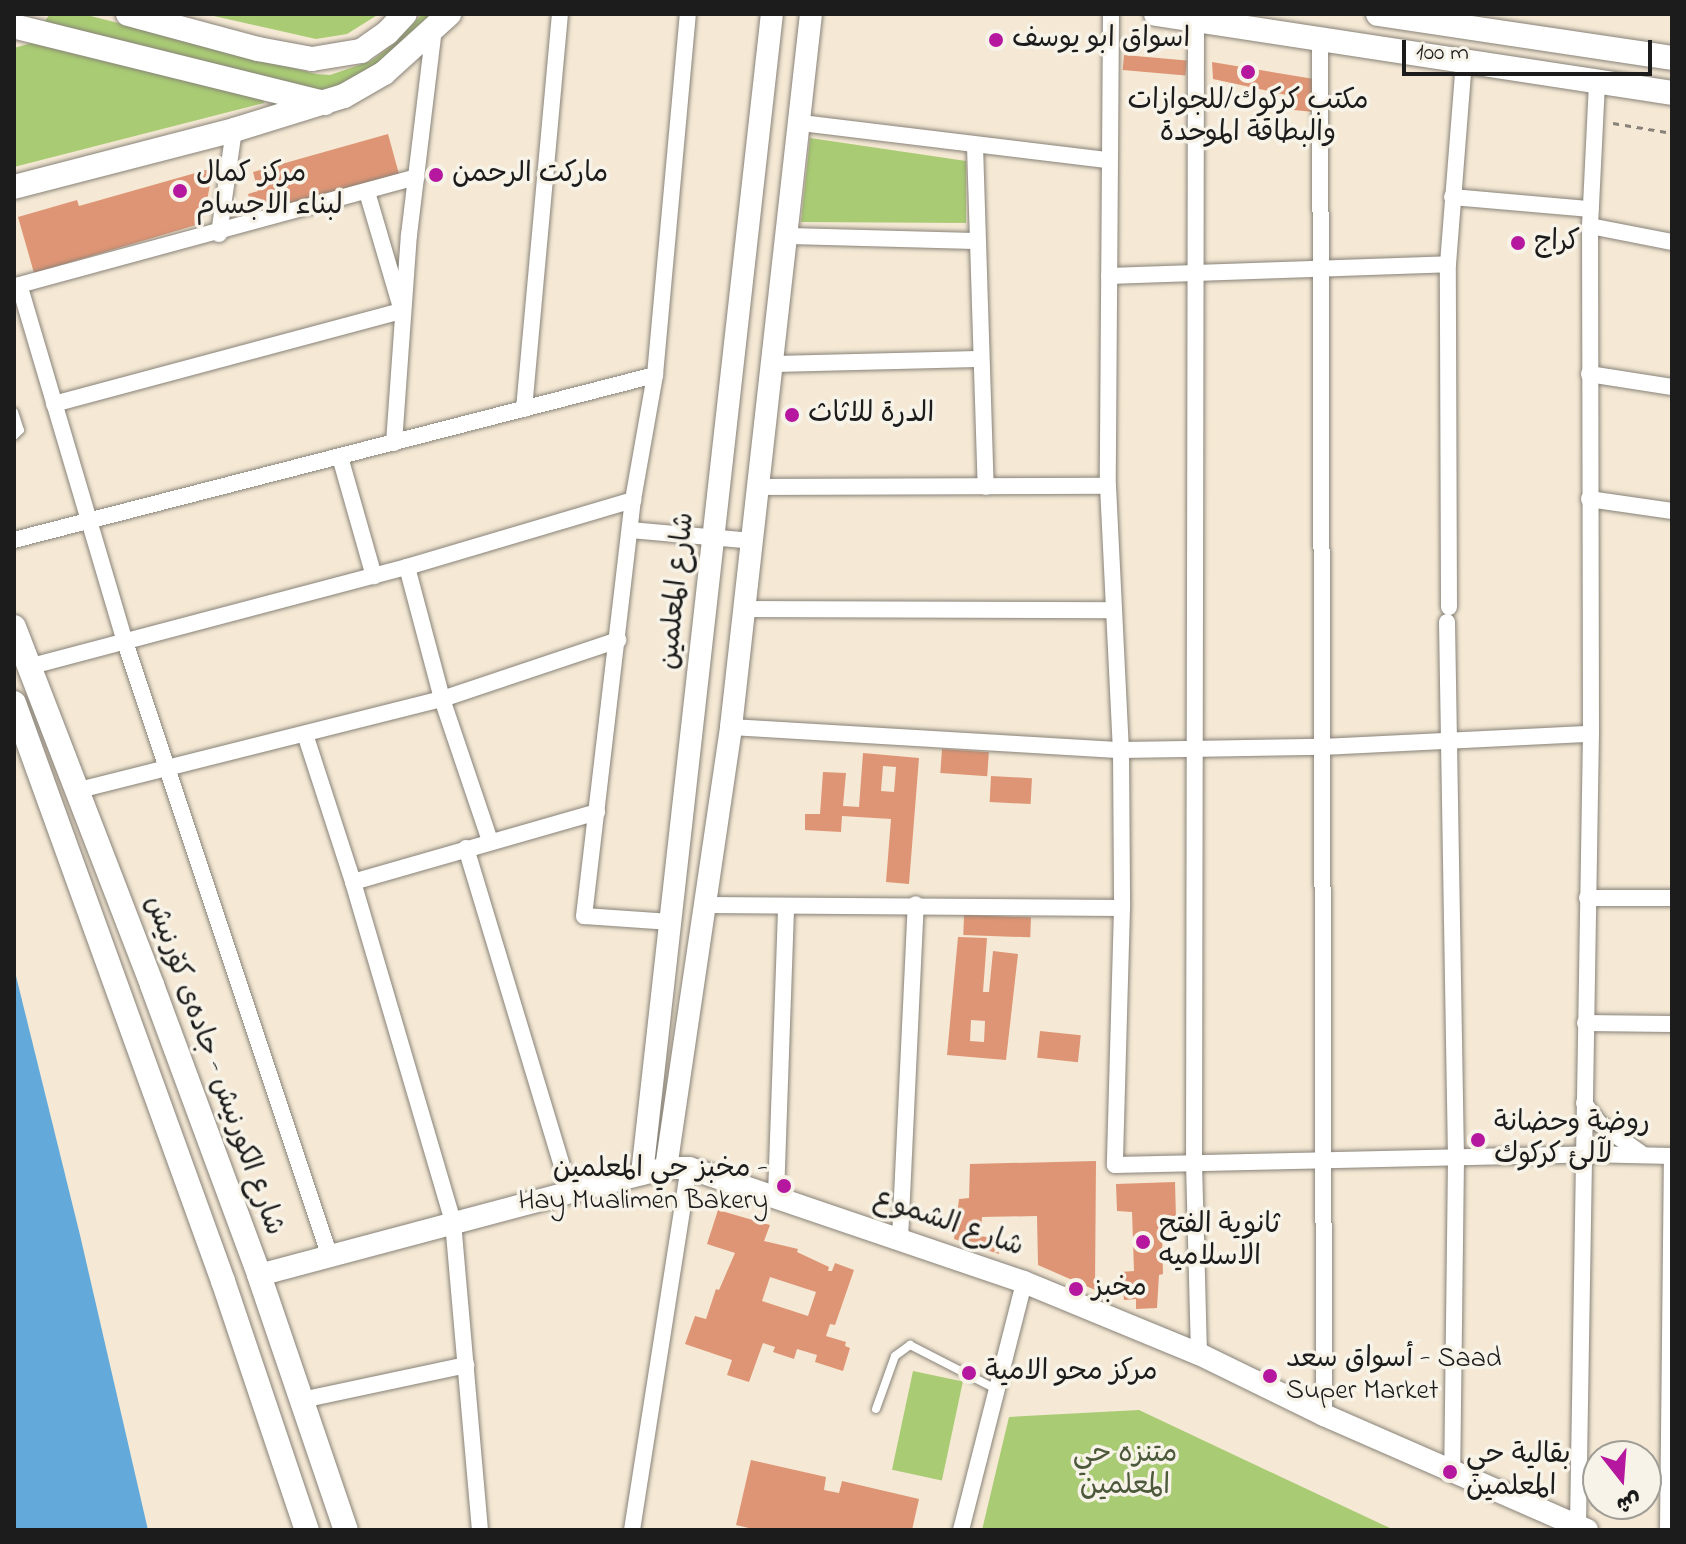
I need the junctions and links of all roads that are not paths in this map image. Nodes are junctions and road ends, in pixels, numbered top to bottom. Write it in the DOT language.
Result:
graph roads {
  1 [pos="128,14"];
  2 [pos="405,14"];
  3 [pos="560,14"];
  4 [pos="688,14"];
  5 [pos="772,14"];
  6 [pos="811,14"];
  7 [pos="1111,14"];
  8 [pos="1156,14"];
  9 [pos="1388,15"];
  10 [pos="1430,18"];
  11 [pos="442,20"];
  12 [pos="1196,20"];
  13 [pos="20,24"];
  14 [pos="1320,40"];
  15 [pos="1672,58"];
  16 [pos="1464,62"];
  17 [pos="1597,81"];
  18 [pos="1672,93"];
  19 [pos="326,103"];
  20 [pos="801,123"];
  21 [pos="234,130"];
  22 [pos="975,146"];
  23 [pos="1109,160"];
  24 [pos="417,177"];
  25 [pos="14,187"];
  26 [pos="367,192"];
  27 [pos="1452,197"];
  28 [pos="1590,217"];
  29 [pos="219,234"];
  30 [pos="788,236"];
  31 [pos="976,241"];
  32 [pos="1672,242"];
  33 [pos="1448,264"];
  34 [pos="1322,268"];
  35 [pos="1194,273"];
  36 [pos="1109,276"];
  37 [pos="402,311"];
  38 [pos="979,359"];
  39 [pos="773,364"];
  40 [pos="1589,374"];
  41 [pos="655,375"];
  42 [pos="1672,387"];
  43 [pos="54,404"];
  44 [pos="524,409"];
  45 [pos="14,412"];
  46 [pos="14,436"];
  47 [pos="394,443"];
  48 [pos="340,457"];
  49 [pos="1108,486"];
  50 [pos="759,487"];
  51 [pos="986,487"];
  52 [pos="1589,499"];
  53 [pos="633,500"];
  54 [pos="1672,511"];
  55 [pos="89,520"];
  56 [pos="630,530"];
  57 [pos="714,537"];
  58 [pos="14,540"];
  59 [pos="753,541"];
  60 [pos="407,567"];
  61 [pos="374,576"];
  62 [pos="745,609"];
  63 [pos="1113,610"];
  64 [pos="14,627"];
  65 [pos="618,640"];
  66 [pos="125,642"];
  67 [pos="28,667"];
  68 [pos="442,699"];
  69 [pos="14,703"];
  70 [pos="731,727"];
  71 [pos="305,734"];
  72 [pos="1591,734"];
  73 [pos="1447,743"];
  74 [pos="1322,747"];
  75 [pos="1197,749"];
  76 [pos="1121,750"];
  77 [pos="169,768"];
  78 [pos="79,790"];
  79 [pos="597,812"];
  80 [pos="490,841"];
  81 [pos="466,848"];
  82 [pos="353,882"];
  83 [pos="1587,898"];
  84 [pos="1672,898"];
  85 [pos="916,904"];
  86 [pos="706,905"];
  87 [pos="786,906"];
  88 [pos="1122,908"];
  89 [pos="671,922"];
  90 [pos="137,944"];
  91 [pos="103,957"];
  92 [pos="152,985"];
  93 [pos="118,998"];
  94 [pos="1585,1023"];
  95 [pos="1672,1024"];
  96 [pos="1584,1103"];
  97 [pos="1582,1154"];
  98 [pos="1644,1155"];
  99 [pos="1672,1156"];
  100 [pos="1325,1158"];
  101 [pos="1456,1159"];
  102 [pos="1194,1163"];
  103 [pos="666,1168"];
  104 [pos="689,1168"];
  105 [pos="642,1174"];
  106 [pos="570,1192"];
  107 [pos="776,1196"];
  108 [pos="453,1222"];
  109 [pos="900,1239"];
  110 [pos="330,1257"];
  111 [pos="259,1275"];
  112 [pos="1024,1282"];
  113 [pos="1199,1354"];
  114 [pos="466,1365"];
  115 [pos="997,1389"];
  116 [pos="302,1400"];
  117 [pos="876,1409"];
  118 [pos="1324,1415"];
  119 [pos="1452,1471"];
  120 [pos="1582,1528"];
  121 [pos="307,1530"];
  122 [pos="346,1530"];
  123 [pos="480,1530"];
  124 [pos="632,1530"];
  125 [pos="961,1530"];
  126 [pos="1668,1530"];
  1 -- 2 [label="main road"];
  3 -- 44 [label="street"];
  4 -- 41 [label="street"];
  5 -- 57 [label="street, شارع المعلمين"];
  6 -- 20 [label="street"];
  7 -- 23 [label="street"];
  8 -- 12 [label="main road"];
  9 -- 10 [label="main road"];
  10 -- 15 [label="main road"];
  11 -- 19 [label="main road"];
  11 -- 24 [label="street"];
  12 -- 14 [label="main road"];
  12 -- 35 [label="street"];
  13 -- 19 [label="main road"];
  14 -- 16 [label="main road"];
  14 -- 34 [label="street"];
  16 -- 17 [label="main road"];
  16 -- 27 [label="street"];
  17 -- 18 [label="main road"];
  17 -- 28 [label="street"];
  19 -- 21 [label="main road"];
  20 -- 22 [label="street"];
  20 -- 30 [label="street"];
  21 -- 25 [label="main road"];
  21 -- 29 [label="street"];
  22 -- 23 [label="street"];
  22 -- 31 [label="street"];
  23 -- 36 [label="street"];
  24 -- 26 [label="street"];
  24 -- 37 [label="street"];
  26 -- 29 [label="street"];
  26 -- 37 [label="street"];
  27 -- 28 [label="street"];
  27 -- 33 [label="street"];
  28 -- 32 [label="street"];
  28 -- 40 [label="street"];
  29 -- 43 [label="street"];
  30 -- 31 [label="street"];
  30 -- 39 [label="street"];
  31 -- 38 [label="street"];
  33 -- 34 [label="street"];
  33 -- 73 [label="street"];
  34 -- 35 [label="street"];
  34 -- 74 [label="street"];
  35 -- 36 [label="street"];
  35 -- 75 [label="street"];
  36 -- 49 [label="street"];
  37 -- 43 [label="street"];
  37 -- 47 [label="street"];
  38 -- 39 [label="street"];
  38 -- 51 [label="street"];
  39 -- 50 [label="street"];
  40 -- 42 [label="street"];
  40 -- 52 [label="street"];
  41 -- 44 [label="street"];
  41 -- 53 [label="street"];
  43 -- 55 [label="street"];
  44 -- 47 [label="street"];
  45 -- 46 [label="lane"];
  47 -- 48 [label="street"];
  48 -- 55 [label="street"];
  48 -- 61 [label="street"];
  49 -- 51 [label="street"];
  49 -- 63 [label="street"];
  50 -- 51 [label="street"];
  50 -- 59 [label="street"];
  52 -- 54 [label="street"];
  52 -- 72 [label="street"];
  53 -- 56 [label="street"];
  53 -- 60 [label="street"];
  55 -- 58 [label="street"];
  55 -- 66 [label="street"];
  56 -- 57 [label="street"];
  56 -- 65 [label="street"];
  57 -- 59 [label="street"];
  57 -- 89 [label="street, شارع المعلمين"];
  59 -- 62 [label="street"];
  60 -- 61 [label="street"];
  60 -- 68 [label="street"];
  61 -- 66 [label="street"];
  62 -- 63 [label="street"];
  62 -- 70 [label="street"];
  63 -- 76 [label="street"];
  64 -- 67 [label="main road, شارع الكورنيش - جادەی کۆرنیش"];
  65 -- 68 [label="street"];
  65 -- 79 [label="street"];
  66 -- 67 [label="street"];
  66 -- 77 [label="street"];
  67 -- 78 [label="main road, شارع الكورنيش - جادەی کۆرنیش"];
  68 -- 71 [label="street"];
  68 -- 80 [label="street"];
  69 -- 91 [label="main road"];
  70 -- 76 [label="street"];
  70 -- 86 [label="street"];
  71 -- 77 [label="street"];
  71 -- 82 [label="street"];
  72 -- 73 [label="street"];
  72 -- 83 [label="street"];
  73 -- 74 [label="street"];
  73 -- 101 [label="street"];
  74 -- 75 [label="street"];
  74 -- 100 [label="street"];
  75 -- 76 [label="street"];
  75 -- 102 [label="street"];
  76 -- 88 [label="street"];
  77 -- 78 [label="street"];
  77 -- 110 [label="street"];
  78 -- 90 [label="main road, شارع الكورنيش - جادەی کۆرنیش"];
  79 -- 80 [label="street"];
  79 -- 89 [label="street"];
  80 -- 81 [label="street"];
  81 -- 82 [label="street"];
  81 -- 106 [label="street"];
  82 -- 108 [label="street"];
  83 -- 84 [label="street"];
  83 -- 94 [label="street"];
  85 -- 87 [label="street"];
  85 -- 88 [label="street"];
  85 -- 109 [label="street"];
  86 -- 87 [label="street"];
  86 -- 103 [label="street"];
  87 -- 107 [label="street"];
  88 -- 102 [label="street"];
  89 -- 105 [label="street, شارع المعلمين"];
  90 -- 91 [label="main road"];
  90 -- 92 [label="main road, شارع الكورنيش - جادەی کۆرنیش"];
  91 -- 93 [label="main road"];
  92 -- 93 [label="main road"];
  92 -- 111 [label="main road, شارع الكورنيش - جادەی کۆرنیش"];
  93 -- 121 [label="main road"];
  94 -- 95 [label="street"];
  94 -- 96 [label="street"];
  96 -- 97 [label="street"];
  96 -- 98 [label="street"];
  97 -- 98 [label="street"];
  97 -- 101 [label="street"];
  97 -- 120 [label="street"];
  98 -- 99 [label="street"];
  99 -- 126 [label="street"];
  100 -- 101 [label="street"];
  100 -- 102 [label="street"];
  100 -- 118 [label="street"];
  101 -- 119 [label="street"];
  102 -- 113 [label="street"];
  103 -- 104 [label="street, شارع الشموع"];
  103 -- 105 [label="street, شارع الشموع"];
  104 -- 107 [label="street, شارع الشموع"];
  104 -- 124 [label="street"];
  105 -- 106 [label="street, شارع الشموع"];
  106 -- 108 [label="street, شارع الشموع"];
  107 -- 109 [label="street, شارع الشموع"];
  108 -- 110 [label="street, شارع الشموع"];
  108 -- 114 [label="street"];
  109 -- 112 [label="street, شارع الشموع"];
  110 -- 111 [label="street, شارع الشموع"];
  111 -- 116 [label="main road, شارع الكورنيش - جادەی کۆرنیش"];
  112 -- 113 [label="street, شارع الشموع"];
  112 -- 115 [label="street"];
  113 -- 118 [label="street, شارع الشموع"];
  114 -- 116 [label="street"];
  114 -- 123 [label="street"];
  115 -- 117 [label="lane"];
  115 -- 125 [label="street"];
  116 -- 122 [label="main road, شارع الكورنيش - جادەی کۆرنیش"];
  118 -- 119 [label="street, شارع الشموع"];
  119 -- 120 [label="street, شارع الشموع"];
}
